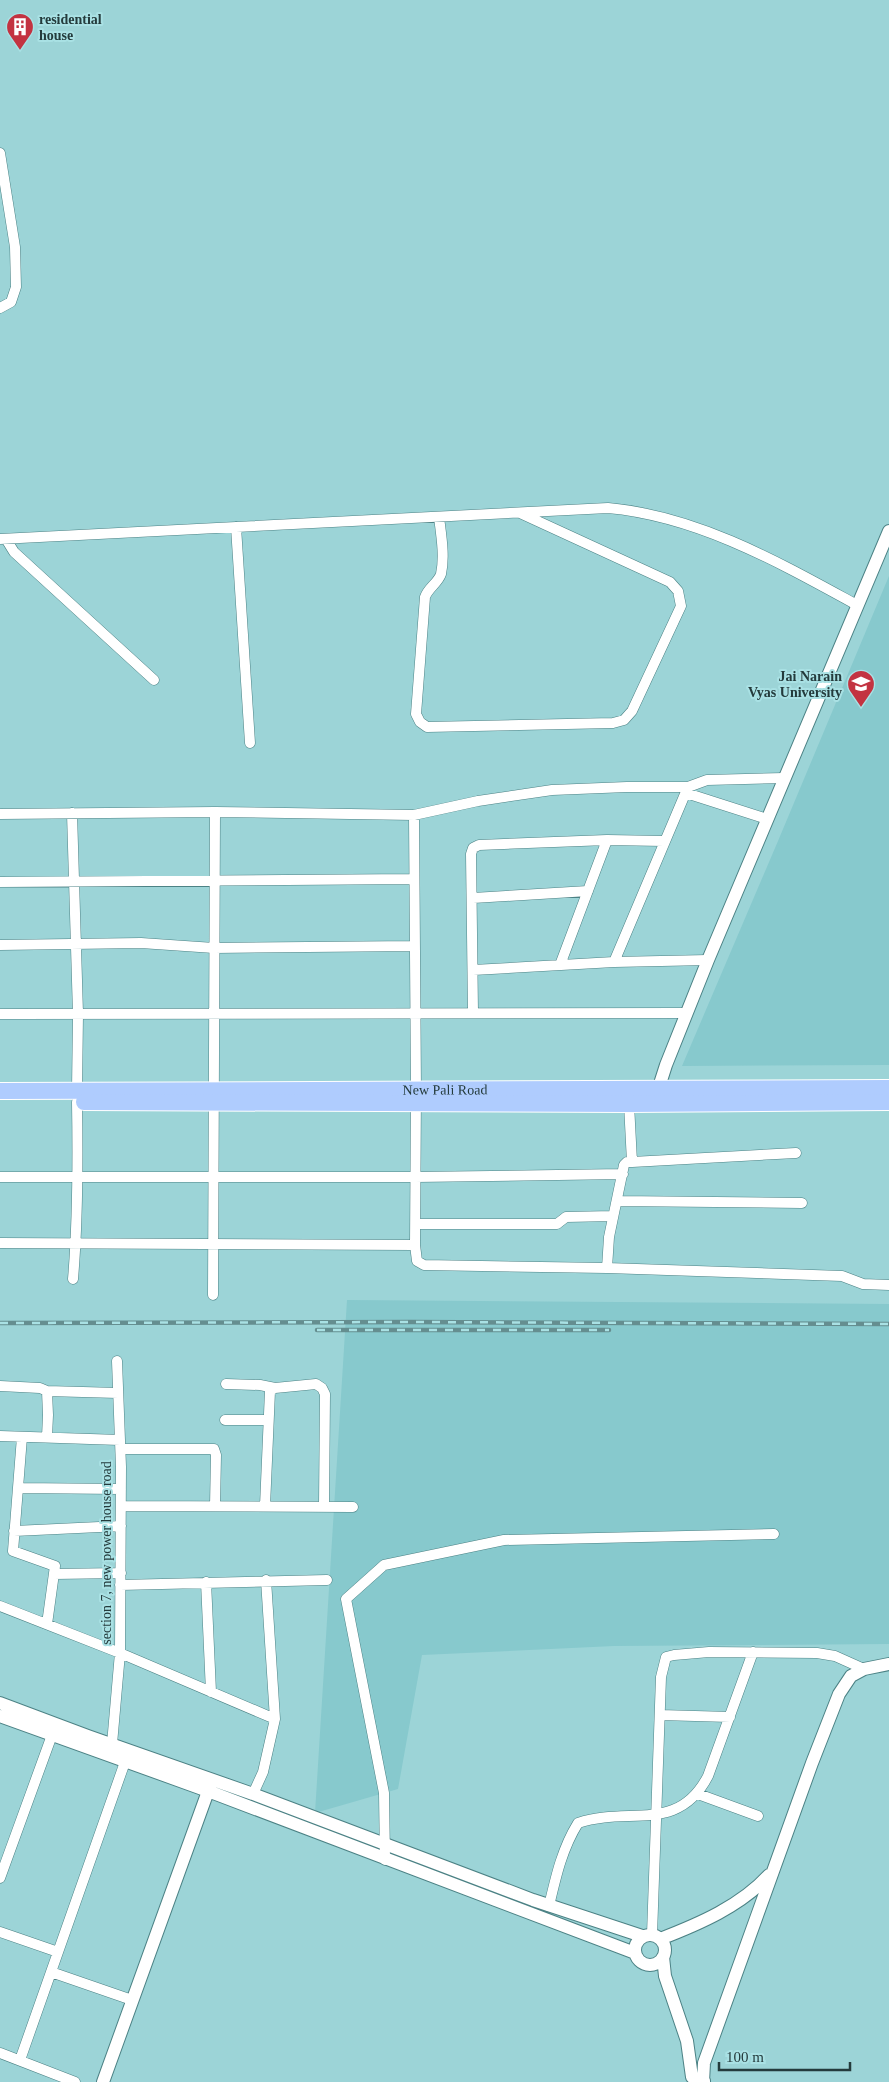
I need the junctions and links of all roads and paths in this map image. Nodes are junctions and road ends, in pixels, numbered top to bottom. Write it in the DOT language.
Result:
graph roads {
  1 [pos="0,153"];
  2 [pos="0,308"];
  3 [pos="519,512"];
  4 [pos="439,517"];
  5 [pos="236,527"];
  6 [pos="889,531"];
  7 [pos="3,539"];
  8 [pos="857,604"];
  9 [pos="154,680"];
  10 [pos="250,743"];
  11 [pos="784,778"];
  12 [pos="687,790"];
  13 [pos="215,812"];
  14 [pos="72,813"];
  15 [pos="0,814"];
  16 [pos="414,815"];
  17 [pos="768,819"];
  18 [pos="607,840"];
  19 [pos="664,841"];
  20 [pos="214,879"];
  21 [pos="414,879"];
  22 [pos="0,882"];
  23 [pos="75,882"];
  24 [pos="588,891"];
  25 [pos="473,898"];
  26 [pos="75,944"];
  27 [pos="0,945"];
  28 [pos="415,946"];
  29 [pos="214,948"];
  30 [pos="708,960"];
  31 [pos="614,962"];
  32 [pos="560,965"];
  33 [pos="473,970"];
  34 [pos="213,1013"];
  35 [pos="473,1013"];
  36 [pos="686,1013"];
  37 [pos="0,1014"];
  38 [pos="78,1014"];
  39 [pos="416,1014"];
  40 [pos="889,1088"];
  41 [pos="658,1090"];
  42 [pos="0,1091"];
  43 [pos="77,1096"];
  44 [pos="416,1097"];
  45 [pos="213,1098"];
  46 [pos="0,1102"];
  47 [pos="889,1102"];
  48 [pos="629,1104"];
  49 [pos="796,1153"];
  50 [pos="632,1162"];
  51 [pos="622,1174"];
  52 [pos="0,1177"];
  53 [pos="78,1177"];
  54 [pos="214,1177"];
  55 [pos="416,1177"];
  56 [pos="617,1201"];
  57 [pos="802,1203"];
  58 [pos="614,1216"];
  59 [pos="416,1224"];
  60 [pos="0,1243"];
  61 [pos="76,1243"];
  62 [pos="213,1243"];
  63 [pos="416,1245"];
  64 [pos="607,1268"];
  65 [pos="73,1279"];
  66 [pos="889,1285"];
  67 [pos="213,1295"];
  68 [pos="117,1361"];
  69 [pos="226,1384"];
  70 [pos="0,1386"];
  71 [pos="275,1388"];
  72 [pos="47,1391"];
  73 [pos="118,1392"];
  74 [pos="226,1420"];
  75 [pos="267,1420"];
  76 [pos="0,1436"];
  77 [pos="22,1437"];
  78 [pos="47,1437"];
  79 [pos="120,1444"];
  80 [pos="18,1488"];
  81 [pos="121,1489"];
  82 [pos="324,1505"];
  83 [pos="121,1506"];
  84 [pos="215,1506"];
  85 [pos="265,1506"];
  86 [pos="353,1507"];
  87 [pos="121,1526"];
  88 [pos="14,1531"];
  89 [pos="774,1534"];
  90 [pos="120,1573"];
  91 [pos="54,1574"];
  92 [pos="266,1580"];
  93 [pos="327,1580"];
  94 [pos="206,1582"];
  95 [pos="120,1585"];
  96 [pos="0,1606"];
  97 [pos="47,1624"];
  98 [pos="753,1652"];
  99 [pos="120,1653"];
  100 [pos="889,1664"];
  101 [pos="864,1669"];
  102 [pos="211,1692"];
  103 [pos="0,1703"];
  104 [pos="660,1715"];
  105 [pos="0,1716"];
  106 [pos="730,1717"];
  107 [pos="275,1718"];
  108 [pos="52,1736"];
  109 [pos="112,1744"];
  110 [pos="125,1762"];
  111 [pos="210,1785"];
  112 [pos="252,1794"];
  113 [pos="698,1794"];
  114 [pos="656,1815"];
  115 [pos="758,1816"];
  116 [pos="386,1844"];
  117 [pos="385,1860"];
  118 [pos="773,1870"];
  119 [pos="0,1878"];
  120 [pos="549,1906"];
  121 [pos="0,1932"];
  122 [pos="651,1937"];
  123 [pos="58,1952"];
  124 [pos="635,1953"];
  125 [pos="662,1957"];
  126 [pos="645,1964"];
  127 [pos="51,1972"];
  128 [pos="672,1998"];
  129 [pos="132,2000"];
  130 [pos="0,2053"];
  131 [pos="20,2060"];
  132 [pos="697,2080"];
  133 [pos="75,2082"];
  134 [pos="103,2082"];
  1 -- 2 [label="street"];
  3 -- 4 [label="street"];
  3 -- 4 [label="street"];
  3 -- 8 [label="street"];
  4 -- 5 [label="street"];
  5 -- 7 [label="street"];
  5 -- 10 [label="street"];
  6 -- 8 [label="street"];
  7 -- 9 [label="street"];
  8 -- 11 [label="street"];
  11 -- 12 [label="street"];
  11 -- 17 [label="street"];
  12 -- 16 [label="street"];
  12 -- 17 [label="street"];
  12 -- 19 [label="street"];
  13 -- 14 [label="street"];
  13 -- 16 [label="street"];
  13 -- 20 [label="street"];
  14 -- 15 [label="street"];
  14 -- 23 [label="street"];
  16 -- 21 [label="street"];
  17 -- 30 [label="street"];
  18 -- 19 [label="street"];
  18 -- 24 [label="street"];
  18 -- 25 [label="street"];
  19 -- 31 [label="street"];
  20 -- 21 [label="street"];
  20 -- 23 [label="street"];
  20 -- 29 [label="street"];
  21 -- 28 [label="street"];
  22 -- 23 [label="street"];
  23 -- 26 [label="street"];
  24 -- 25 [label="street"];
  24 -- 32 [label="street"];
  25 -- 33 [label="street"];
  26 -- 27 [label="street"];
  26 -- 29 [label="street"];
  26 -- 38 [label="street"];
  28 -- 29 [label="street"];
  28 -- 39 [label="street"];
  29 -- 34 [label="street"];
  30 -- 31 [label="street"];
  30 -- 36 [label="street"];
  31 -- 32 [label="street"];
  32 -- 33 [label="street"];
  33 -- 35 [label="street"];
  34 -- 38 [label="street"];
  34 -- 39 [label="street"];
  34 -- 45 [label="street"];
  35 -- 36 [label="street"];
  35 -- 39 [label="street"];
  36 -- 41 [label="street"];
  37 -- 38 [label="street"];
  38 -- 43 [label="street"];
  39 -- 44 [label="street"];
  40 -- 41 [label="highway, New Pali Road"];
  41 -- 44 [label="highway, New Pali Road"];
  42 -- 43 [label="highway, New Pali Road"];
  43 -- 45 [label="highway, New Pali Road"];
  43 -- 46 [label="highway, New Pali Road"];
  43 -- 53 [label="street"];
  44 -- 45 [label="highway, New Pali Road"];
  44 -- 48 [label="highway, New Pali Road"];
  44 -- 55 [label="street"];
  45 -- 54 [label="street"];
  47 -- 48 [label="highway, New Pali Road"];
  48 -- 50 [label="street"];
  49 -- 50 [label="street"];
  50 -- 51 [label="street"];
  51 -- 55 [label="street"];
  51 -- 56 [label="street"];
  52 -- 53 [label="street"];
  53 -- 54 [label="street"];
  53 -- 61 [label="street"];
  54 -- 55 [label="street"];
  54 -- 62 [label="street"];
  55 -- 59 [label="street"];
  56 -- 57 [label="street"];
  56 -- 58 [label="street"];
  58 -- 59 [label="street"];
  58 -- 64 [label="street"];
  59 -- 63 [label="street"];
  60 -- 61 [label="street"];
  61 -- 62 [label="street"];
  61 -- 65 [label="street"];
  62 -- 63 [label="street"];
  62 -- 67 [label="street"];
  63 -- 64 [label="street"];
  64 -- 66 [label="street"];
  68 -- 73 [label="street, section 7, new power house road"];
  69 -- 71 [label="street"];
  70 -- 72 [label="street"];
  71 -- 75 [label="street"];
  71 -- 82 [label="street"];
  72 -- 73 [label="street"];
  72 -- 78 [label="street"];
  73 -- 79 [label="street, section 7, new power house road"];
  74 -- 75 [label="street"];
  75 -- 85 [label="street"];
  76 -- 77 [label="street"];
  77 -- 78 [label="street"];
  77 -- 80 [label="street"];
  78 -- 79 [label="street"];
  79 -- 81 [label="street, section 7, new power house road"];
  79 -- 84 [label="street"];
  80 -- 81 [label="street"];
  80 -- 88 [label="street"];
  81 -- 83 [label="street, section 7, new power house road"];
  82 -- 85 [label="street"];
  82 -- 86 [label="street"];
  83 -- 84 [label="street"];
  83 -- 87 [label="street, section 7, new power house road"];
  84 -- 85 [label="street"];
  87 -- 88 [label="street"];
  87 -- 90 [label="street, section 7, new power house road"];
  88 -- 91 [label="street"];
  89 -- 116 [label="street"];
  90 -- 91 [label="street"];
  90 -- 95 [label="street, section 7, new power house road"];
  91 -- 97 [label="street"];
  92 -- 93 [label="street"];
  92 -- 94 [label="street"];
  92 -- 107 [label="street"];
  94 -- 95 [label="street"];
  94 -- 102 [label="street"];
  95 -- 99 [label="street, section 7, new power house road"];
  96 -- 97 [label="street"];
  97 -- 99 [label="street"];
  98 -- 101 [label="street"];
  98 -- 104 [label="street"];
  98 -- 106 [label="street"];
  99 -- 102 [label="street"];
  99 -- 109 [label="street, section 7, new power house road"];
  100 -- 101 [label="street"];
  101 -- 118 [label="street"];
  102 -- 107 [label="street"];
  103 -- 109 [label="street"];
  104 -- 106 [label="street"];
  104 -- 114 [label="street"];
  105 -- 108 [label="street"];
  106 -- 113 [label="street"];
  107 -- 112 [label="street"];
  108 -- 110 [label="street"];
  108 -- 119 [label="street"];
  109 -- 111 [label="street"];
  110 -- 111 [label="street"];
  110 -- 123 [label="street"];
  111 -- 112 [label="street"];
  111 -- 117 [label="street"];
  111 -- 129 [label="street"];
  112 -- 116 [label="street"];
  113 -- 114 [label="street"];
  113 -- 115 [label="street"];
  114 -- 120 [label="street"];
  114 -- 122 [label="street"];
  116 -- 117 [label="street"];
  116 -- 120 [label="street"];
  117 -- 124 [label="street"];
  118 -- 122 [label="street"];
  118 -- 132 [label="street"];
  120 -- 122 [label="street"];
  121 -- 123 [label="street"];
  122 -- 124 [label="street"];
  122 -- 125 [label="street"];
  123 -- 127 [label="street"];
  124 -- 126 [label="street"];
  125 -- 126 [label="street"];
  125 -- 128 [label="street"];
  126 -- 128 [label="street"];
  127 -- 129 [label="street"];
  127 -- 131 [label="street"];
  128 -- 132 [label="street"];
  129 -- 134 [label="street"];
  130 -- 131 [label="street"];
  131 -- 133 [label="street"];
}
